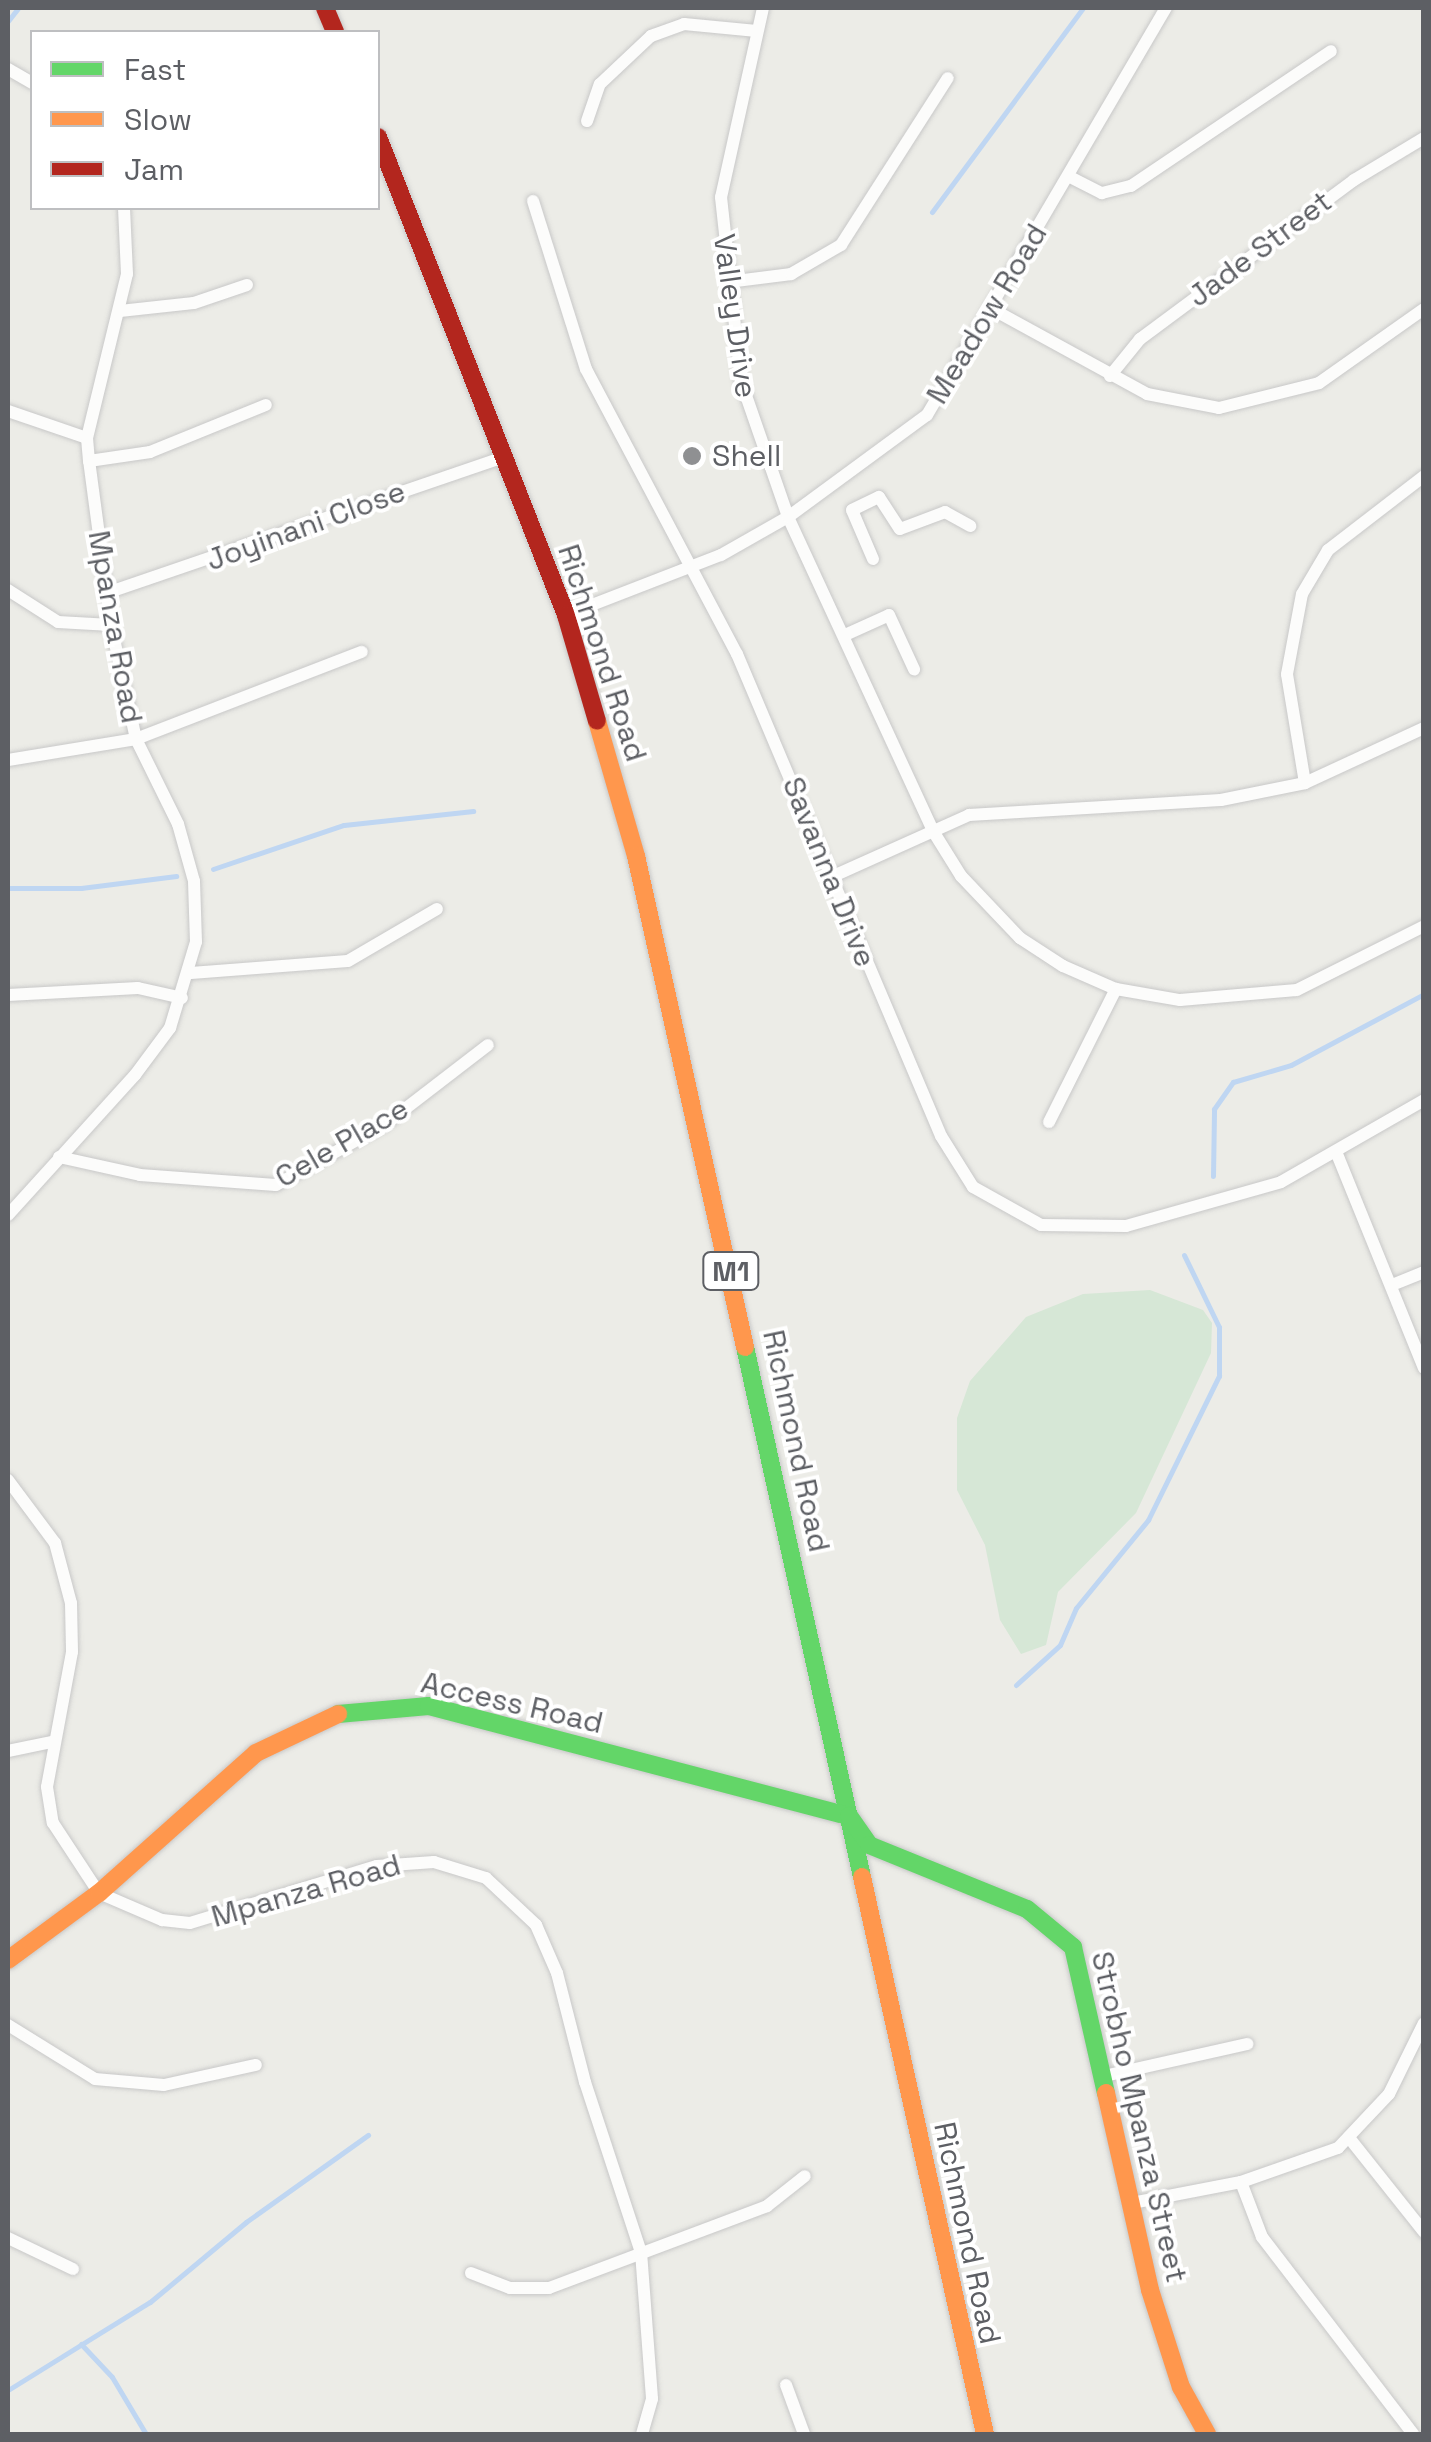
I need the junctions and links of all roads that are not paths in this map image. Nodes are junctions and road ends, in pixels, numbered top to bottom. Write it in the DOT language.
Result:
graph roads {
  1 [pos="763,8"];
  2 [pos="1166,8"];
  3 [pos="757,32"];
  4 [pos="1331,52"];
  5 [pos="8,69"];
  6 [pos="948,78"];
  7 [pos="30,82"];
  8 [pos="587,121"];
  9 [pos="1424,138"];
  10 [pos="380,142"];
  11 [pos="1068,176"];
  12 [pos="534,201"];
  13 [pos="124,210"];
  14 [pos="728,282"];
  15 [pos="247,285"];
  16 [pos="992,309"];
  17 [pos="1424,310"];
  18 [pos="120,311"];
  19 [pos="1110,376"];
  20 [pos="266,405"];
  21 [pos="8,410"];
  22 [pos="88,438"];
  23 [pos="506,457"];
  24 [pos="89,460"];
  25 [pos="1424,476"];
  26 [pos="788,517"];
  27 [pos="970,526"];
  28 [pos="872,558"];
  29 [pos="690,570"];
  30 [pos="8,590"];
  31 [pos="106,593"];
  32 [pos="566,615"];
  33 [pos="111,625"];
  34 [pos="845,635"];
  35 [pos="362,652"];
  36 [pos="914,668"];
  37 [pos="1424,728"];
  38 [pos="136,739"];
  39 [pos="8,760"];
  40 [pos="1305,783"];
  41 [pos="932,830"];
  42 [pos="829,878"];
  43 [pos="437,909"];
  44 [pos="1424,926"];
  45 [pos="191,974"];
  46 [pos="1116,989"];
  47 [pos="8,995"];
  48 [pos="182,998"];
  49 [pos="488,1045"];
  50 [pos="1424,1100"];
  51 [pos="1049,1122"];
  52 [pos="1337,1154"];
  53 [pos="60,1157"];
  54 [pos="8,1215"];
  55 [pos="1424,1272"];
  56 [pos="1392,1285"];
  57 [pos="1424,1368"];
  58 [pos="8,1480"];
  59 [pos="52,1742"];
  60 [pos="8,1751"];
  61 [pos="849,1816"];
  62 [pos="99,1894"];
  63 [pos="8,1960"];
  64 [pos="1424,2023"];
  65 [pos="8,2026"];
  66 [pos="1246,2044"];
  67 [pos="256,2065"];
  68 [pos="1104,2076"];
  69 [pos="1350,2139"];
  70 [pos="806,2176"];
  71 [pos="1241,2182"];
  72 [pos="1132,2203"];
  73 [pos="1422,2228"];
  74 [pos="8,2238"];
  75 [pos="642,2252"];
  76 [pos="73,2269"];
  77 [pos="471,2273"];
  78 [pos="786,2385"];
  79 [pos="642,2434"];
  80 [pos="804,2434"];
  81 [pos="985,2434"];
  82 [pos="1207,2434"];
  83 [pos="1413,2434"];
  1 -- 3 [label="street, Valley Drive"];
  2 -- 11 [label="street, Meadow Road"];
  3 -- 8 [label="street"];
  3 -- 14 [label="street, Valley Drive"];
  4 -- 11 [label="street"];
  5 -- 7 [label="street"];
  6 -- 14 [label="street"];
  9 -- 19 [label="street, Jade Street"];
  10 -- 23 [label="main road, Richmond Road / M1"];
  11 -- 16 [label="street, Meadow Road"];
  12 -- 29 [label="street, Savanna Drive"];
  13 -- 18 [label="street, Mpanza Road"];
  14 -- 26 [label="street, Valley Drive"];
  15 -- 18 [label="street"];
  16 -- 19 [label="street"];
  16 -- 26 [label="street, Meadow Road"];
  17 -- 19 [label="street"];
  18 -- 22 [label="street, Mpanza Road"];
  20 -- 24 [label="street"];
  21 -- 22 [label="street"];
  22 -- 24 [label="street, Mpanza Road"];
  23 -- 31 [label="street, Joyinani Close"];
  23 -- 32 [label="main road, Richmond Road / M1"];
  24 -- 31 [label="street, Mpanza Road"];
  25 -- 40 [label="street"];
  26 -- 29 [label="street, Meadow Road"];
  26 -- 34 [label="street, Valley Drive"];
  27 -- 28 [label="street"];
  29 -- 32 [label="street, Meadow Road"];
  29 -- 42 [label="street, Savanna Drive"];
  30 -- 33 [label="street"];
  31 -- 33 [label="street, Mpanza Road"];
  32 -- 61 [label="main road, Richmond Road / M1"];
  33 -- 38 [label="street, Mpanza Road"];
  34 -- 36 [label="street"];
  34 -- 41 [label="street, Valley Drive"];
  35 -- 38 [label="street"];
  37 -- 40 [label="street"];
  38 -- 39 [label="street"];
  38 -- 45 [label="street, Mpanza Road"];
  40 -- 41 [label="street"];
  41 -- 42 [label="street"];
  41 -- 46 [label="street, Valley Drive"];
  42 -- 52 [label="street, Savanna Drive"];
  43 -- 45 [label="street"];
  44 -- 46 [label="street, Valley Drive"];
  45 -- 48 [label="street, Mpanza Road"];
  46 -- 51 [label="street"];
  47 -- 48 [label="street"];
  48 -- 53 [label="street, Mpanza Road"];
  49 -- 53 [label="street, Cele Place"];
  50 -- 52 [label="street, Savanna Drive"];
  52 -- 56 [label="street"];
  53 -- 54 [label="street, Mpanza Road"];
  55 -- 56 [label="street"];
  56 -- 57 [label="street"];
  58 -- 59 [label="street"];
  59 -- 60 [label="street"];
  59 -- 62 [label="street"];
  61 -- 62 [label="main road, Access Road"];
  61 -- 68 [label="main road, Strobho Mpanza Street"];
  61 -- 81 [label="main road, Richmond Road / M1"];
  62 -- 63 [label="main road, Access Road"];
  62 -- 75 [label="street, Mpanza Road"];
  64 -- 69 [label="street"];
  65 -- 67 [label="street"];
  66 -- 68 [label="street"];
  68 -- 72 [label="main road, Strobho Mpanza Street"];
  69 -- 71 [label="street"];
  69 -- 73 [label="street"];
  70 -- 75 [label="street"];
  71 -- 72 [label="street"];
  71 -- 83 [label="street"];
  72 -- 82 [label="main road, Strobho Mpanza Street"];
  74 -- 76 [label="street"];
  75 -- 77 [label="street"];
  75 -- 79 [label="street, Mpanza Road"];
  78 -- 80 [label="street"];
}
